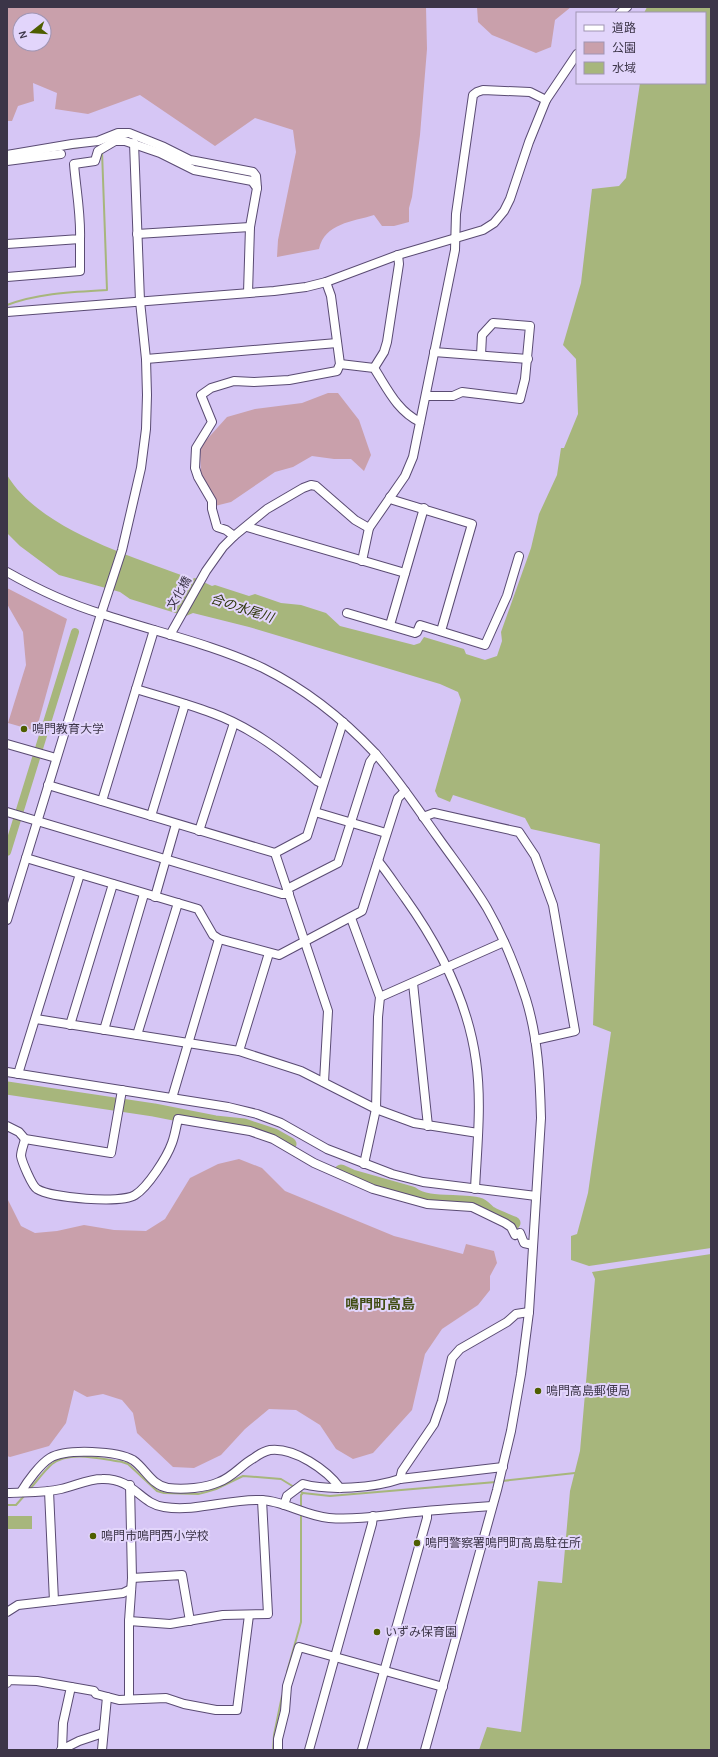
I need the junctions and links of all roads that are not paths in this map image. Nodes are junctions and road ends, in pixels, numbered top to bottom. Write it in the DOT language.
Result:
graph roads {
  1 [pos="576,55"];
  2 [pos="546,100"];
  3 [pos="134,143"];
  4 [pos="60,154"];
  5 [pos="7,155"];
  6 [pos="7,161"];
  7 [pos="257,188"];
  8 [pos="250,227"];
  9 [pos="137,234"];
  10 [pos="456,237"];
  11 [pos="80,239"];
  12 [pos="7,244"];
  13 [pos="398,254"];
  14 [pos="7,277"];
  15 [pos="326,282"];
  16 [pos="248,293"];
  17 [pos="140,301"];
  18 [pos="7,312"];
  19 [pos="337,343"];
  20 [pos="434,352"];
  21 [pos="481,355"];
  22 [pos="146,359"];
  23 [pos="528,359"];
  24 [pos="340,364"];
  25 [pos="374,368"];
  26 [pos="426,396"];
  27 [pos="420,422"];
  28 [pos="390,497"];
  29 [pos="424,508"];
  30 [pos="246,527"];
  31 [pos="369,528"];
  32 [pos="234,536"];
  33 [pos="519,556"];
  34 [pos="362,561"];
  35 [pos="7,572"];
  36 [pos="404,573"];
  37 [pos="347,613"];
  38 [pos="100,614"];
  39 [pos="390,625"];
  40 [pos="154,630"];
  41 [pos="441,631"];
  42 [pos="170,635"];
  43 [pos="136,689"];
  44 [pos="185,704"];
  45 [pos="343,722"];
  46 [pos="234,723"];
  47 [pos="7,744"];
  48 [pos="376,754"];
  49 [pos="56,758"];
  50 [pos="323,784"];
  51 [pos="48,785"];
  52 [pos="405,791"];
  53 [pos="102,801"];
  54 [pos="315,812"];
  55 [pos="9,813"];
  56 [pos="151,816"];
  57 [pos="423,817"];
  58 [pos="36,821"];
  59 [pos="350,822"];
  60 [pos="176,824"];
  61 [pos="199,831"];
  62 [pos="386,834"];
  63 [pos="275,853"];
  64 [pos="26,858"];
  65 [pos="166,860"];
  66 [pos="378,861"];
  67 [pos="80,874"];
  68 [pos="113,884"];
  69 [pos="288,892"];
  70 [pos="144,894"];
  71 [pos="155,897"];
  72 [pos="178,904"];
  73 [pos="351,918"];
  74 [pos="7,920"];
  75 [pos="219,939"];
  76 [pos="306,942"];
  77 [pos="504,942"];
  78 [pos="269,953"];
  79 [pos="448,968"];
  80 [pos="413,983"];
  81 [pos="380,997"];
  82 [pos="36,1019"];
  83 [pos="70,1025"];
  84 [pos="104,1030"];
  85 [pos="137,1035"];
  86 [pos="535,1040"];
  87 [pos="187,1043"];
  88 [pos="240,1052"];
  89 [pos="7,1072"];
  90 [pos="18,1074"];
  91 [pos="324,1082"];
  92 [pos="122,1090"];
  93 [pos="172,1098"];
  94 [pos="376,1109"];
  95 [pos="7,1126"];
  96 [pos="428,1126"];
  97 [pos="478,1133"];
  98 [pos="26,1139"];
  99 [pos="364,1164"];
  100 [pos="475,1189"];
  101 [pos="536,1196"];
  102 [pos="534,1244"];
  103 [pos="529,1312"];
  104 [pos="503,1469"];
  105 [pos="400,1479"];
  106 [pos="130,1485"];
  107 [pos="340,1488"];
  108 [pos="49,1491"];
  109 [pos="21,1492"];
  110 [pos="7,1493"];
  111 [pos="262,1500"];
  112 [pos="284,1505"];
  113 [pos="492,1506"];
  114 [pos="427,1511"];
  115 [pos="372,1516"];
  116 [pos="132,1578"];
  117 [pos="131,1589"];
  118 [pos="54,1601"];
  119 [pos="7,1612"];
  120 [pos="249,1615"];
  121 [pos="129,1621"];
  122 [pos="190,1621"];
  123 [pos="336,1657"];
  124 [pos="385,1671"];
  125 [pos="7,1683"];
  126 [pos="70,1687"];
  127 [pos="443,1687"];
  128 [pos="107,1697"];
  129 [pos="129,1699"];
  130 [pos="103,1733"];
  131 [pos="62,1750"];
  132 [pos="102,1750"];
  133 [pos="278,1750"];
  134 [pos="309,1750"];
  135 [pos="362,1750"];
  136 [pos="425,1750"];
  1 -- 2 [label="street"];
  2 -- 10 [label="street"];
  2 -- 10 [label="street"];
  3 -- 7 [label="street"];
  3 -- 9 [label="street"];
  3 -- 11 [label="street"];
  4 -- 6 [label="street"];
  5 -- 7 [label="street"];
  7 -- 8 [label="street"];
  8 -- 9 [label="street"];
  8 -- 16 [label="street"];
  9 -- 17 [label="street"];
  10 -- 13 [label="street"];
  10 -- 20 [label="street"];
  11 -- 12 [label="street"];
  11 -- 14 [label="street"];
  13 -- 15 [label="street"];
  13 -- 25 [label="street"];
  15 -- 16 [label="street"];
  15 -- 19 [label="street"];
  16 -- 17 [label="street"];
  17 -- 18 [label="street"];
  17 -- 22 [label="street"];
  19 -- 22 [label="street"];
  19 -- 24 [label="street"];
  20 -- 21 [label="street"];
  20 -- 26 [label="street"];
  21 -- 23 [label="street"];
  21 -- 23 [label="street"];
  22 -- 38 [label="street"];
  23 -- 26 [label="street"];
  24 -- 25 [label="street"];
  24 -- 32 [label="street"];
  25 -- 27 [label="street"];
  26 -- 27 [label="street"];
  27 -- 28 [label="street"];
  28 -- 29 [label="street"];
  28 -- 31 [label="street"];
  29 -- 36 [label="street"];
  29 -- 41 [label="street"];
  30 -- 31 [label="street, 文化橋"];
  30 -- 32 [label="street, 文化橋"];
  30 -- 34 [label="street"];
  31 -- 34 [label="street"];
  32 -- 42 [label="street, 文化橋"];
  33 -- 41 [label="street"];
  34 -- 36 [label="street"];
  35 -- 38 [label="street"];
  36 -- 39 [label="street"];
  37 -- 39 [label="street"];
  38 -- 40 [label="street"];
  38 -- 49 [label="street"];
  39 -- 41 [label="street"];
  40 -- 42 [label="street"];
  40 -- 43 [label="street"];
  42 -- 45 [label="street"];
  43 -- 44 [label="street"];
  43 -- 53 [label="street"];
  44 -- 46 [label="street"];
  44 -- 56 [label="street"];
  45 -- 48 [label="street"];
  45 -- 50 [label="street"];
  46 -- 50 [label="street"];
  46 -- 61 [label="street"];
  47 -- 49 [label="street"];
  48 -- 52 [label="street"];
  48 -- 59 [label="street"];
  49 -- 51 [label="street"];
  50 -- 54 [label="street"];
  51 -- 53 [label="street"];
  51 -- 58 [label="street"];
  52 -- 57 [label="street"];
  52 -- 62 [label="street"];
  53 -- 56 [label="street"];
  54 -- 59 [label="street"];
  54 -- 63 [label="street"];
  55 -- 58 [label="street"];
  56 -- 60 [label="street"];
  57 -- 77 [label="street"];
  57 -- 86 [label="street"];
  58 -- 64 [label="street"];
  58 -- 65 [label="street"];
  59 -- 62 [label="street"];
  59 -- 69 [label="street"];
  60 -- 61 [label="street"];
  60 -- 65 [label="street"];
  61 -- 63 [label="street"];
  62 -- 66 [label="street"];
  63 -- 69 [label="street"];
  64 -- 67 [label="street"];
  64 -- 74 [label="street"];
  65 -- 69 [label="street"];
  65 -- 71 [label="street"];
  66 -- 73 [label="street"];
  66 -- 79 [label="street"];
  67 -- 68 [label="street"];
  67 -- 82 [label="street"];
  68 -- 70 [label="street"];
  68 -- 83 [label="street"];
  69 -- 76 [label="street"];
  70 -- 71 [label="street"];
  70 -- 84 [label="street"];
  71 -- 72 [label="street"];
  72 -- 75 [label="street"];
  72 -- 85 [label="street"];
  73 -- 76 [label="street"];
  73 -- 81 [label="street"];
  75 -- 78 [label="street"];
  75 -- 87 [label="street"];
  76 -- 78 [label="street"];
  76 -- 91 [label="street"];
  77 -- 79 [label="street"];
  77 -- 86 [label="street"];
  78 -- 88 [label="street"];
  79 -- 80 [label="street"];
  79 -- 97 [label="street"];
  80 -- 81 [label="street"];
  80 -- 96 [label="street"];
  81 -- 94 [label="street"];
  82 -- 83 [label="street"];
  82 -- 90 [label="street"];
  83 -- 84 [label="street"];
  84 -- 85 [label="street"];
  85 -- 87 [label="street"];
  86 -- 101 [label="street"];
  87 -- 88 [label="street"];
  87 -- 93 [label="street"];
  88 -- 91 [label="street"];
  89 -- 90 [label="street"];
  90 -- 92 [label="street"];
  91 -- 94 [label="street"];
  92 -- 93 [label="street"];
  92 -- 98 [label="street"];
  93 -- 99 [label="street"];
  94 -- 96 [label="street"];
  94 -- 99 [label="street"];
  95 -- 98 [label="street"];
  96 -- 97 [label="street"];
  97 -- 100 [label="street"];
  98 -- 102 [label="street"];
  99 -- 100 [label="street"];
  100 -- 101 [label="street"];
  101 -- 102 [label="street"];
  102 -- 103 [label="street"];
  103 -- 104 [label="street"];
  103 -- 105 [label="street"];
  104 -- 105 [label="street"];
  104 -- 113 [label="street"];
  105 -- 107 [label="street"];
  106 -- 108 [label="street"];
  106 -- 111 [label="street"];
  106 -- 116 [label="street"];
  107 -- 109 [label="street"];
  107 -- 112 [label="street"];
  108 -- 109 [label="street"];
  108 -- 118 [label="street"];
  109 -- 110 [label="street"];
  111 -- 112 [label="street"];
  111 -- 120 [label="street"];
  112 -- 115 [label="street"];
  113 -- 114 [label="street"];
  113 -- 127 [label="street"];
  114 -- 115 [label="street"];
  114 -- 124 [label="street"];
  115 -- 123 [label="street"];
  116 -- 117 [label="street"];
  116 -- 122 [label="street"];
  117 -- 118 [label="street"];
  117 -- 121 [label="street"];
  118 -- 119 [label="street"];
  120 -- 122 [label="street"];
  120 -- 129 [label="street"];
  121 -- 122 [label="street"];
  121 -- 129 [label="street"];
  123 -- 124 [label="street"];
  123 -- 133 [label="street"];
  123 -- 134 [label="street"];
  124 -- 127 [label="street"];
  124 -- 135 [label="street"];
  125 -- 126 [label="street"];
  126 -- 128 [label="street"];
  126 -- 131 [label="street"];
  127 -- 136 [label="street"];
  128 -- 129 [label="street"];
  128 -- 130 [label="street"];
  130 -- 131 [label="street"];
  130 -- 132 [label="street"];
}
